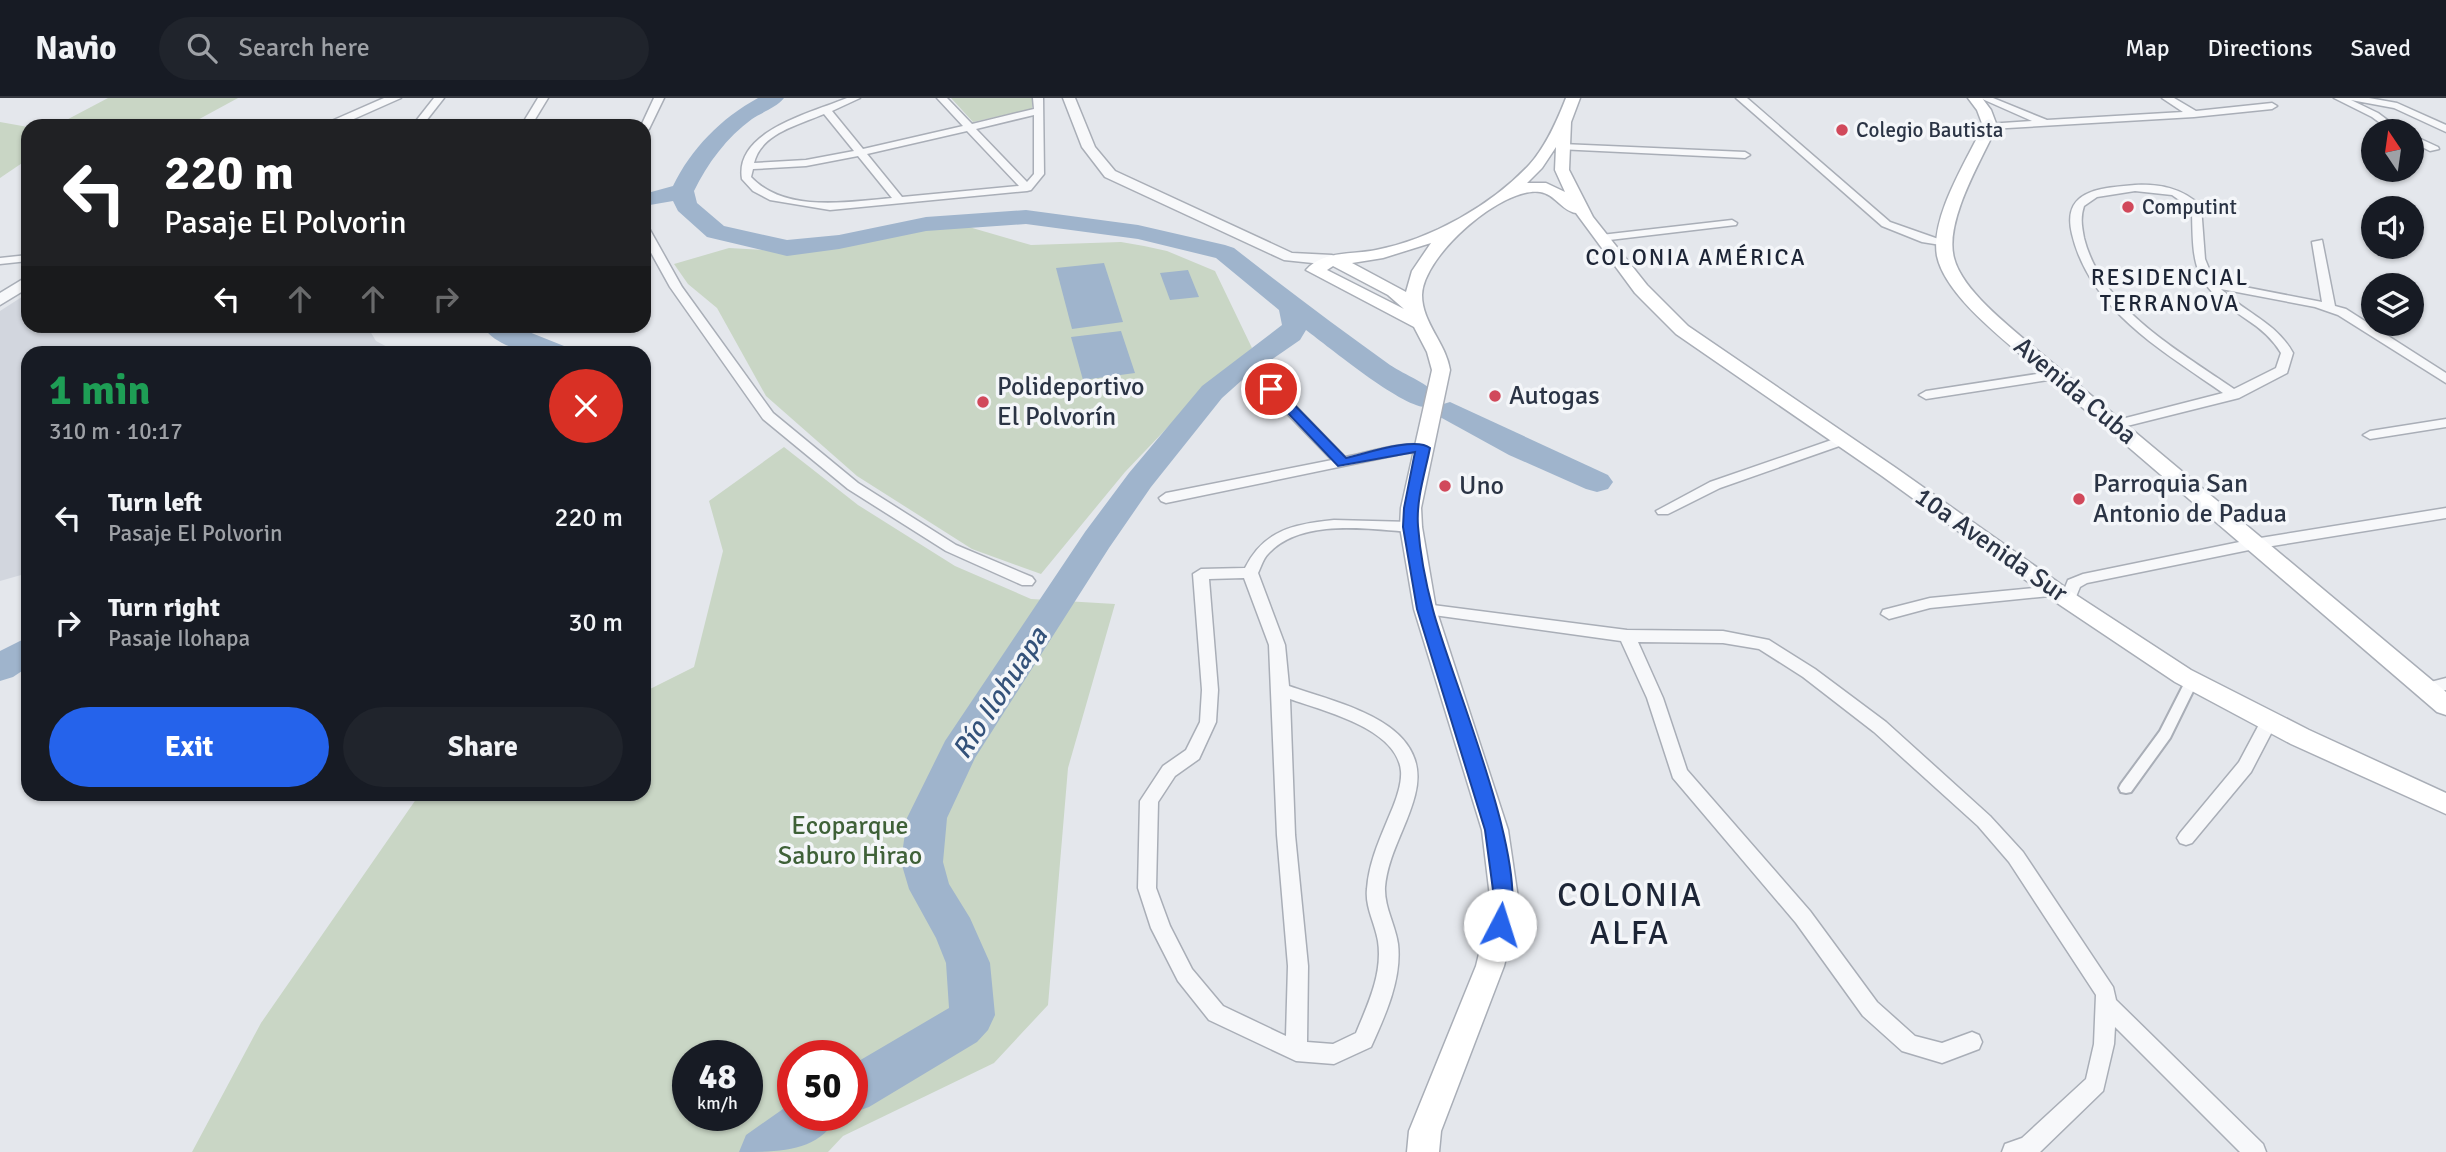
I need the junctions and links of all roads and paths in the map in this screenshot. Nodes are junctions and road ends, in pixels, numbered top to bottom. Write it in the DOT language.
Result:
graph roads {
  1 [pos="396,98"];
  2 [pos="439,98"];
  3 [pos="543,98"];
  4 [pos="659,98"];
  5 [pos="855,98"];
  6 [pos="942,98"];
  7 [pos="1038,98"];
  8 [pos="1069,98"];
  9 [pos="1573,98"];
  10 [pos="1741,98"];
  11 [pos="1975,98"];
  12 [pos="1985,98"];
  13 [pos="2167,98"];
  14 [pos="2339,98"];
  15 [pos="2354,98"];
  16 [pos="2272,106"];
  17 [pos="826,110"];
  18 [pos="1039,111"];
  19 [pos="2194,114"];
  20 [pos="344,119"];
  21 [pos="422,119"];
  22 [pos="530,119"];
  23 [pos="649,119"];
  24 [pos="2381,119"];
  25 [pos="1564,122"];
  26 [pos="2050,124"];
  27 [pos="1990,126"];
  28 [pos="969,127"];
  29 [pos="2446,129"];
  30 [pos="2424,144"];
  31 [pos="1562,147"];
  32 [pos="2434,149"];
  33 [pos="862,152"];
  34 [pos="1745,155"];
  35 [pos="747,166"];
  36 [pos="1027,188"];
  37 [pos="1507,194"];
  38 [pos="899,201"];
  39 [pos="1586,218"];
  40 [pos="1732,223"];
  41 [pos="1456,226"];
  42 [pos="1601,238"];
  43 [pos="651,242"];
  44 [pos="2318,242"];
  45 [pos="1943,244"];
  46 [pos="1289,257"];
  47 [pos="21,259"];
  48 [pos="1332,260"];
  49 [pos="0,261"];
  50 [pos="1314,270"];
  51 [pos="2209,284"];
  52 [pos="21,285"];
  53 [pos="4,295"];
  54 [pos="2329,307"];
  55 [pos="1418,316"];
  56 [pos="2056,375"];
  57 [pos="2446,379"];
  58 [pos="1274,383"];
  59 [pos="2234,394"];
  60 [pos="1926,395"];
  61 [pos="2446,423"];
  62 [pos="2115,425"];
  63 [pos="2370,435"];
  64 [pos="1843,440"];
  65 [pos="1423,448"];
  66 [pos="1343,463"];
  67 [pos="1166,498"];
  68 [pos="1664,511"];
  69 [pos="2446,513"];
  70 [pos="1411,527"];
  71 [pos="2254,544"];
  72 [pos="1250,573"];
  73 [pos="1027,581"];
  74 [pos="2062,596"];
  75 [pos="1424,609"];
  76 [pos="1889,614"];
  77 [pos="1627,636"];
  78 [pos="2192,681"];
  79 [pos="2446,684"];
  80 [pos="2425,689"];
  81 [pos="1281,690"];
  82 [pos="2446,706"];
  83 [pos="2269,722"];
  84 [pos="2126,788"];
  85 [pos="2446,804"];
  86 [pos="2186,838"];
  87 [pos="2106,1004"];
  88 [pos="1972,1042"];
  89 [pos="1296,1051"];
  90 [pos="1423,1152"];
  91 [pos="2013,1152"];
  92 [pos="2255,1152"];
  1 -- 20 [label="street"];
  2 -- 21 [label="street"];
  3 -- 22 [label="street"];
  4 -- 23 [label="street"];
  5 -- 17 [label="street"];
  6 -- 28 [label="street"];
  7 -- 18 [label="street"];
  8 -- 46 [label="street"];
  9 -- 25 [label="main road, 10a Avenida Sur"];
  10 -- 45 [label="street"];
  11 -- 27 [label="main road"];
  12 -- 26 [label="street"];
  13 -- 19 [label="street"];
  14 -- 24 [label="street"];
  15 -- 29 [label="street"];
  16 -- 19 [label="street"];
  17 -- 33 [label="street"];
  17 -- 35 [label="street"];
  18 -- 28 [label="street"];
  18 -- 36 [label="street"];
  19 -- 26 [label="street"];
  25 -- 31 [label="main road, 10a Avenida Sur"];
  25 -- 37 [label="main road, 10a Avenida Sur"];
  26 -- 27 [label="street"];
  27 -- 45 [label="main road"];
  28 -- 33 [label="street"];
  28 -- 36 [label="street"];
  30 -- 32 [label="street"];
  31 -- 34 [label="street"];
  31 -- 39 [label="main road, 10a Avenida Sur"];
  33 -- 35 [label="street"];
  33 -- 38 [label="street"];
  35 -- 38 [label="street"];
  36 -- 38 [label="street"];
  37 -- 39 [label="main road, 10a Avenida Sur"];
  37 -- 41 [label="main road"];
  39 -- 42 [label="main road, 10a Avenida Sur"];
  40 -- 42 [label="street"];
  41 -- 48 [label="main road"];
  41 -- 55 [label="main road"];
  42 -- 64 [label="main road, 10a Avenida Sur"];
  43 -- 73 [label="street"];
  44 -- 54 [label="street"];
  45 -- 56 [label="main road, Avenida Cuba"];
  46 -- 48 [label="street"];
  46 -- 50 [label="street"];
  47 -- 49 [label="street"];
  48 -- 50 [label="main road"];
  48 -- 55 [label="main road"];
  50 -- 55 [label="main road"];
  51 -- 54 [label="street"];
  51 -- 59 [label="street"];
  51 -- 59 [label="street"];
  52 -- 53 [label="street"];
  54 -- 57 [label="street"];
  55 -- 65 [label="main road"];
  56 -- 60 [label="street"];
  56 -- 62 [label="main road, Avenida Cuba"];
  58 -- 66 [label="street"];
  59 -- 62 [label="street"];
  61 -- 63 [label="street"];
  62 -- 71 [label="main road, Avenida Cuba"];
  64 -- 68 [label="street"];
  64 -- 74 [label="main road, 10a Avenida Sur"];
  65 -- 66 [label="street"];
  65 -- 70 [label="main road"];
  66 -- 67 [label="street"];
  69 -- 71 [label="street"];
  70 -- 72 [label="street"];
  70 -- 75 [label="main road"];
  71 -- 74 [label="street"];
  71 -- 80 [label="main road, Avenida Cuba"];
  72 -- 81 [label="street"];
  72 -- 89 [label="street"];
  74 -- 76 [label="street"];
  74 -- 78 [label="main road, 10a Avenida Sur"];
  75 -- 77 [label="street"];
  75 -- 90 [label="main road"];
  77 -- 87 [label="street"];
  77 -- 88 [label="street"];
  78 -- 83 [label="main road, 10a Avenida Sur"];
  78 -- 84 [label="street"];
  79 -- 80 [label="street"];
  80 -- 82 [label="main road, Avenida Cuba"];
  81 -- 89 [label="street"];
  81 -- 89 [label="street"];
  83 -- 85 [label="main road, 10a Avenida Sur"];
  83 -- 86 [label="street"];
  87 -- 91 [label="street"];
  87 -- 92 [label="street"];
}
